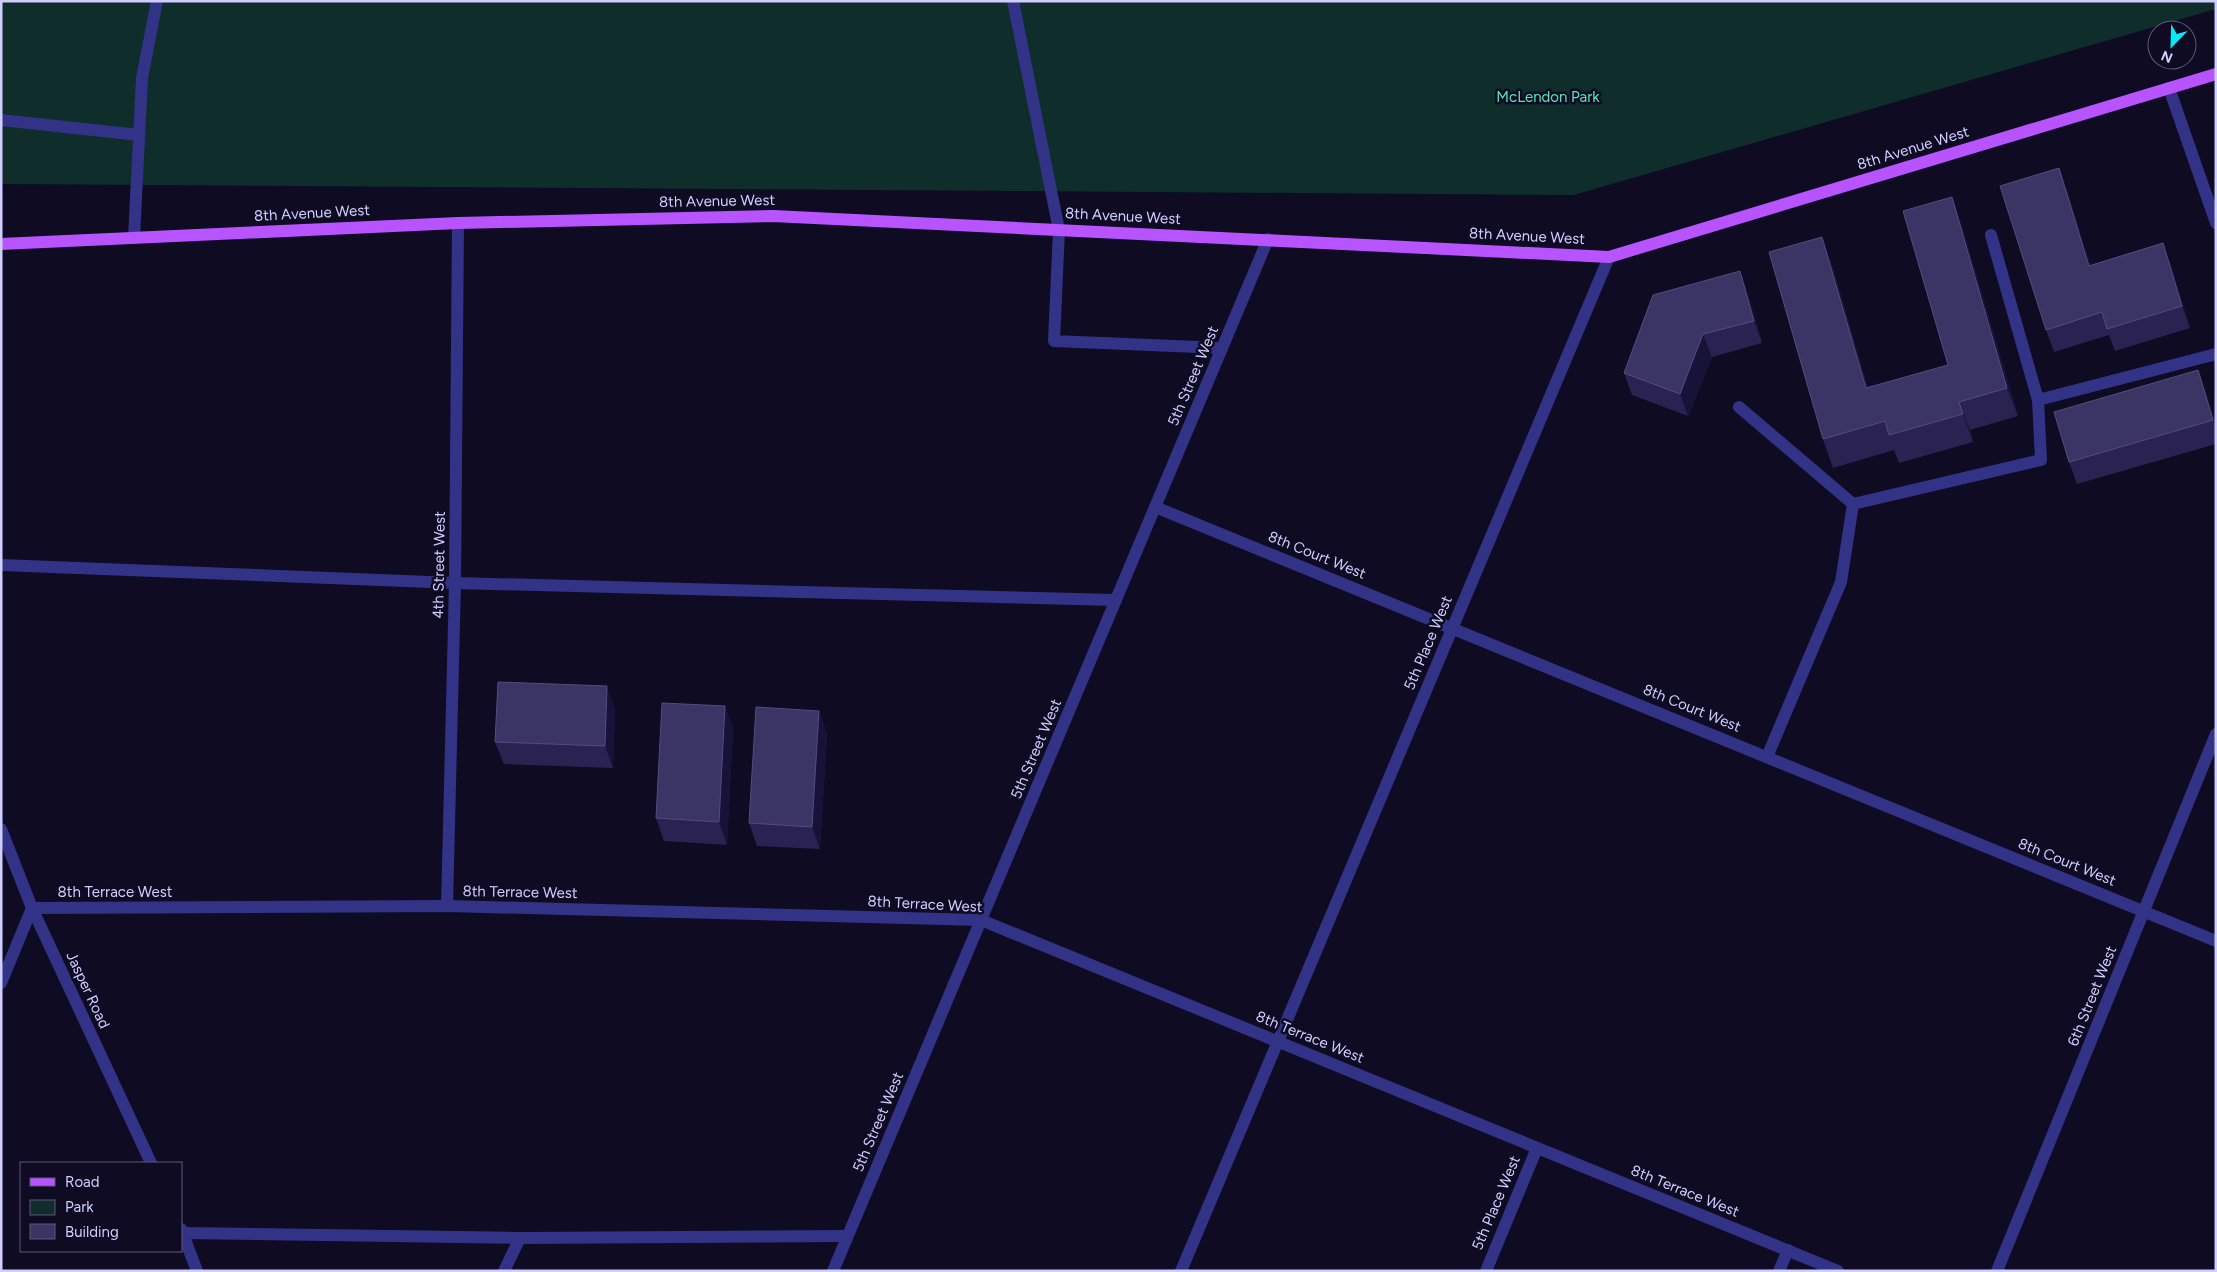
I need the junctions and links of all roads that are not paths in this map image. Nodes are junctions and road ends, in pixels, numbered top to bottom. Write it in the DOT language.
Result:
graph roads {
  1 [pos="158,1"];
  2 [pos="1013,1"];
  3 [pos="2216,74"];
  4 [pos="2169,88"];
  5 [pos="1,120"];
  6 [pos="139,134"];
  7 [pos="458,223"];
  8 [pos="2216,223"];
  9 [pos="1059,230"];
  10 [pos="1991,235"];
  11 [pos="134,238"];
  12 [pos="1268,240"];
  13 [pos="1,244"];
  14 [pos="1609,257"];
  15 [pos="1222,348"];
  16 [pos="2216,354"];
  17 [pos="2038,400"];
  18 [pos="1739,407"];
  19 [pos="1852,504"];
  20 [pos="1155,507"];
  21 [pos="1,566"];
  22 [pos="456,583"];
  23 [pos="1116,600"];
  24 [pos="1452,627"];
  25 [pos="2216,734"];
  26 [pos="1767,757"];
  27 [pos="1,829"];
  28 [pos="447,906"];
  29 [pos="32,908"];
  30 [pos="2144,911"];
  31 [pos="981,920"];
  32 [pos="2216,941"];
  33 [pos="1,983"];
  34 [pos="1278,1042"];
  35 [pos="1537,1148"];
  36 [pos="151,1162"];
  37 [pos="182,1231"];
  38 [pos="847,1236"];
  39 [pos="520,1238"];
  40 [pos="1788,1250"];
  41 [pos="198,1271"];
  42 [pos="504,1271"];
  43 [pos="833,1271"];
  44 [pos="1181,1271"];
  45 [pos="1486,1271"];
  46 [pos="1779,1271"];
  47 [pos="1838,1271"];
  48 [pos="1997,1271"];
  1 -- 6 [label="street"];
  2 -- 9 [label="street"];
  3 -- 4 [label="main road, 8th Avenue West"];
  4 -- 8 [label="street"];
  4 -- 14 [label="main road, 8th Avenue West"];
  5 -- 6 [label="street"];
  6 -- 11 [label="street"];
  7 -- 9 [label="main road, 8th Avenue West"];
  7 -- 11 [label="main road, 8th Avenue West"];
  7 -- 22 [label="street, 4th Street West"];
  9 -- 12 [label="main road, 8th Avenue West"];
  9 -- 15 [label="street"];
  10 -- 17 [label="street"];
  11 -- 13 [label="main road, 8th Avenue West"];
  12 -- 14 [label="main road, 8th Avenue West"];
  12 -- 15 [label="street, 5th Street West"];
  14 -- 24 [label="street, 5th Place West"];
  15 -- 20 [label="street, 5th Street West"];
  16 -- 17 [label="street"];
  17 -- 19 [label="street"];
  18 -- 19 [label="street"];
  19 -- 26 [label="street"];
  20 -- 23 [label="street, 5th Street West"];
  20 -- 24 [label="street, 8th Court West"];
  21 -- 22 [label="street"];
  22 -- 23 [label="street"];
  22 -- 28 [label="street, 4th Street West"];
  23 -- 31 [label="street, 5th Street West"];
  24 -- 26 [label="street, 8th Court West"];
  24 -- 34 [label="street, 5th Place West"];
  25 -- 30 [label="street, 6th Street West"];
  26 -- 30 [label="street, 8th Court West"];
  27 -- 29 [label="street, Jasper Road"];
  28 -- 29 [label="street, 8th Terrace West"];
  28 -- 31 [label="street, 8th Terrace West"];
  29 -- 33 [label="street"];
  29 -- 36 [label="street, Jasper Road"];
  30 -- 32 [label="street, 8th Court West"];
  30 -- 48 [label="street, 6th Street West"];
  31 -- 34 [label="street, 8th Terrace West"];
  31 -- 38 [label="street, 5th Street West"];
  34 -- 35 [label="street, 8th Terrace West"];
  34 -- 44 [label="street, 5th Place West"];
  35 -- 40 [label="street, 8th Terrace West"];
  35 -- 45 [label="street, 5th Place West"];
  37 -- 39 [label="street"];
  37 -- 41 [label="street"];
  38 -- 39 [label="street"];
  38 -- 43 [label="street, 5th Street West"];
  39 -- 42 [label="street"];
  40 -- 46 [label="street"];
  40 -- 47 [label="street, 8th Terrace West"];
}
